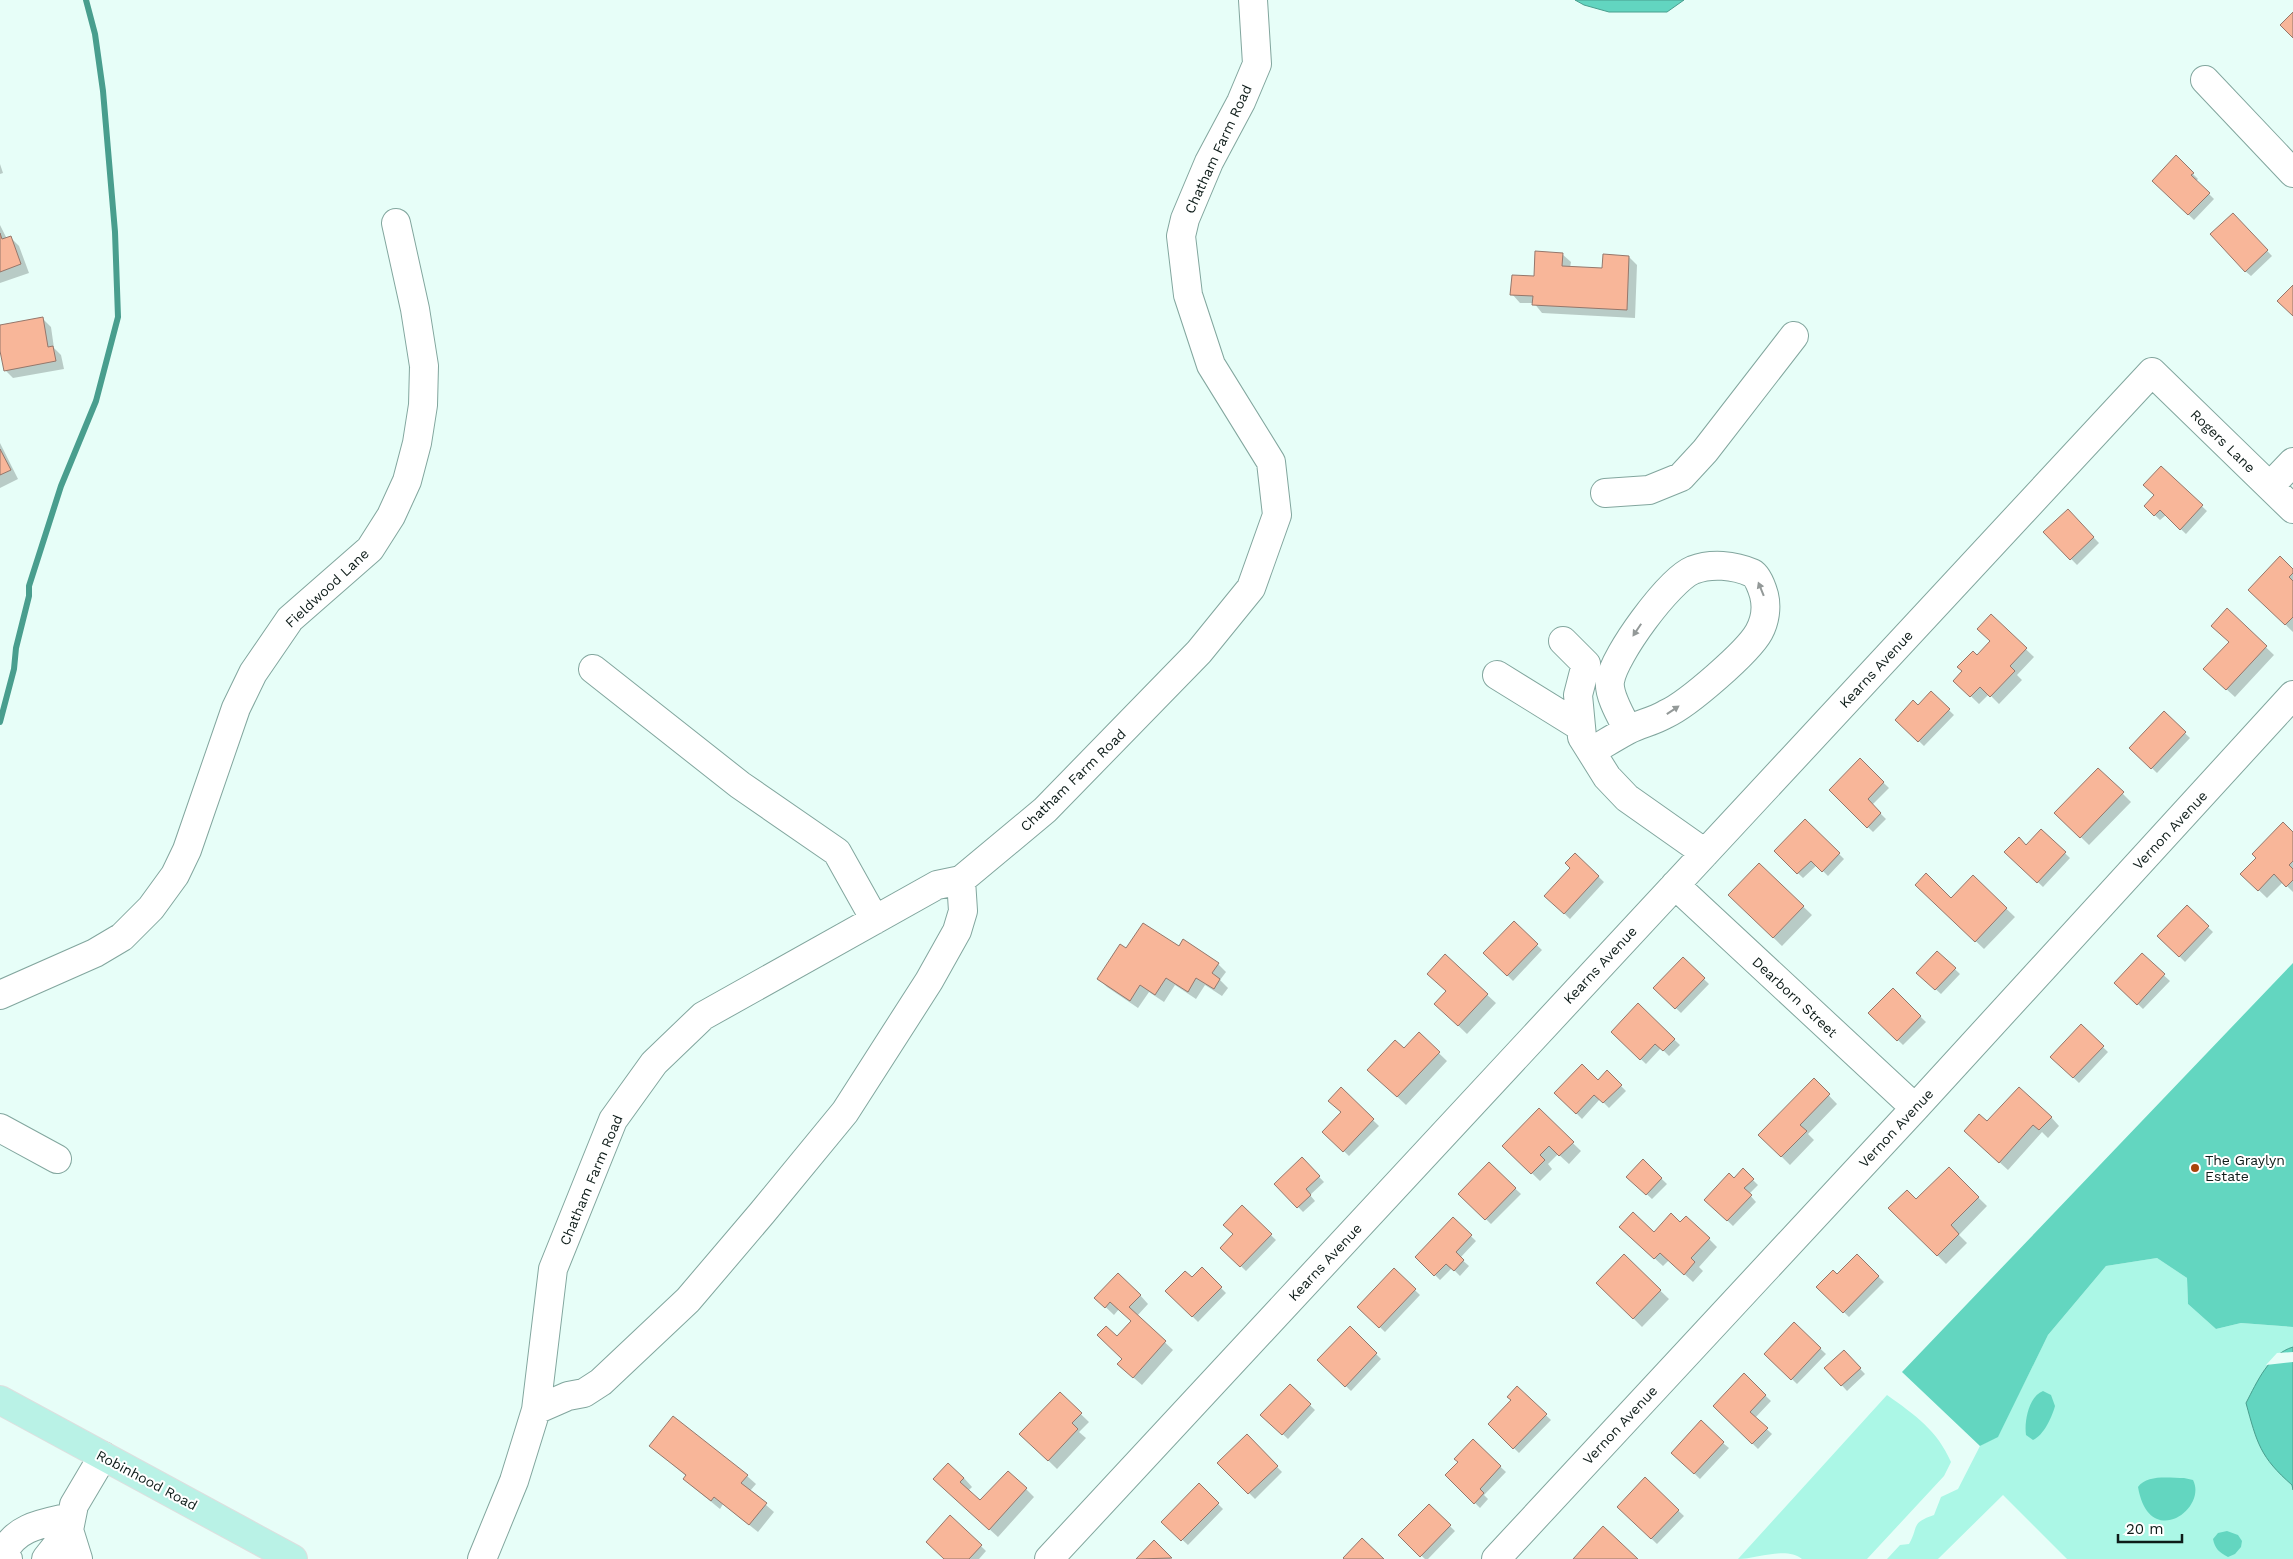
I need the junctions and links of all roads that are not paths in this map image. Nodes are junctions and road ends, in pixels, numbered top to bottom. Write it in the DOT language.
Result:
graph roads {
  1 [pos="1253,0"];
  2 [pos="2205,80"];
  3 [pos="2293,173"];
  4 [pos="396,223"];
  5 [pos="1794,336"];
  6 [pos="2152,372"];
  7 [pos="2293,462"];
  8 [pos="2270,486"];
  9 [pos="1605,493"];
  10 [pos="2293,509"];
  11 [pos="1564,641"];
  12 [pos="593,670"];
  13 [pos="1497,675"];
  14 [pos="2293,696"];
  15 [pos="1581,727"];
  16 [pos="1628,730"];
  17 [pos="1592,752"];
  18 [pos="1705,853"];
  19 [pos="960,880"];
  20 [pos="1675,885"];
  21 [pos="875,920"];
  22 [pos="0,995"];
  23 [pos="1915,1108"];
  24 [pos="0,1128"];
  25 [pos="57,1159"];
  26 [pos="0,1400"];
  27 [pos="536,1410"];
  28 [pos="103,1456"];
  29 [pos="70,1524"];
  30 [pos="8,1559"];
  31 [pos="46,1559"];
  32 [pos="78,1559"];
  33 [pos="293,1559"];
  34 [pos="482,1559"];
  35 [pos="1049,1559"];
  36 [pos="1496,1559"];
  1 -- 19 [label="street, Chatham Farm Road"];
  2 -- 3 [label="street"];
  4 -- 22 [label="street, Fieldwood Lane"];
  5 -- 9 [label="street"];
  6 -- 8 [label="street, Rogers Lane"];
  6 -- 18 [label="street, Kearns Avenue"];
  7 -- 8 [label="street"];
  8 -- 10 [label="street, Rogers Lane"];
  11 -- 15 [label="street"];
  12 -- 21 [label="street"];
  13 -- 15 [label="street"];
  14 -- 23 [label="street, Vernon Avenue"];
  15 -- 17 [label="street"];
  16 -- 16 [label="street, one-way"];
  16 -- 17 [label="street"];
  17 -- 18 [label="street"];
  18 -- 20 [label="street, Kearns Avenue"];
  19 -- 21 [label="street, Chatham Farm Road"];
  19 -- 27 [label="street"];
  20 -- 23 [label="street, Dearborn Street"];
  20 -- 35 [label="street, Kearns Avenue"];
  21 -- 27 [label="street, Chatham Farm Road"];
  23 -- 36 [label="street, Vernon Avenue"];
  24 -- 25 [label="street"];
  26 -- 28 [label="main road, Robinhood Road"];
  27 -- 34 [label="street, Chatham Farm Road"];
  28 -- 29 [label="street"];
  28 -- 33 [label="main road, Robinhood Road"];
  29 -- 30 [label="street"];
  29 -- 31 [label="street"];
  29 -- 32 [label="street"];
}
